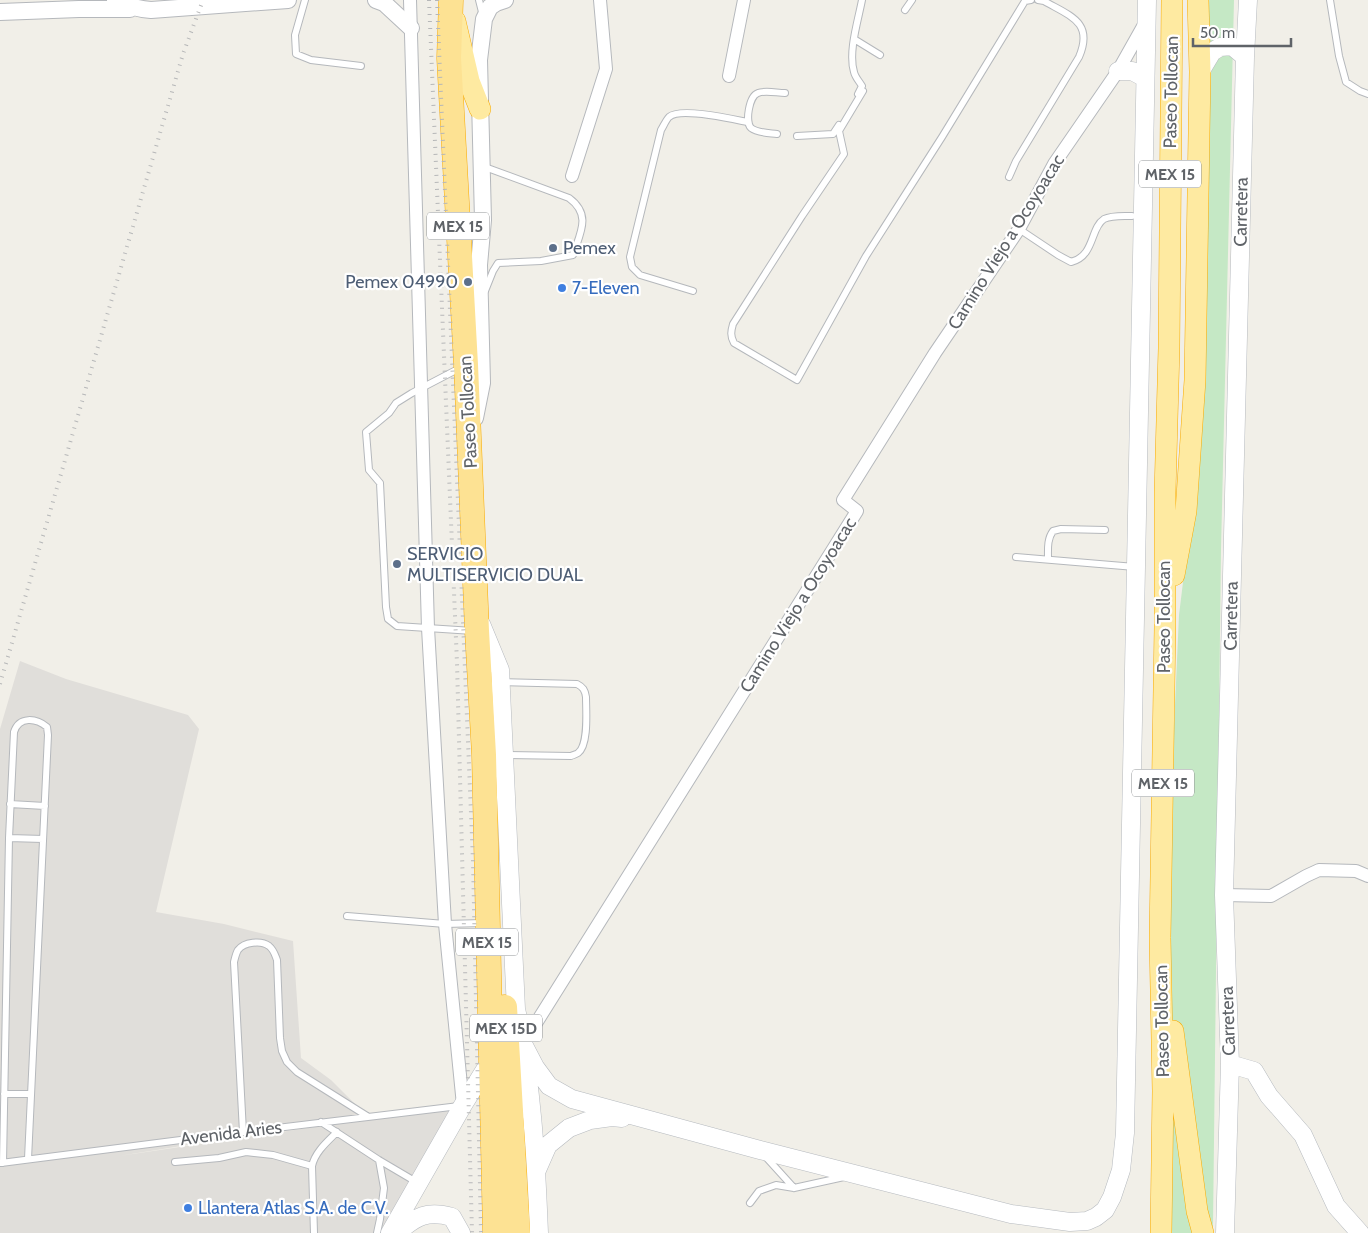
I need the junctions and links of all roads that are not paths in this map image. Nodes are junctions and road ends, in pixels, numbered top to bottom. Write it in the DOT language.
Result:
graph roads {
  1 [pos="115,0"];
  2 [pos="181,0"];
  3 [pos="288,0"];
  4 [pos="306,0"];
  5 [pos="376,0"];
  6 [pos="410,0"];
  7 [pos="479,0"];
  8 [pos="505,0"];
  9 [pos="600,0"];
  10 [pos="744,0"];
  11 [pos="862,0"];
  12 [pos="912,0"];
  13 [pos="1031,0"];
  14 [pos="1038,0"];
  15 [pos="1146,0"];
  16 [pos="1172,0"];
  17 [pos="1198,0"];
  18 [pos="1248,0"];
  19 [pos="1330,0"];
  20 [pos="447,2"];
  21 [pos="85,4"];
  22 [pos="165,8"];
  23 [pos="139,9"];
  24 [pos="905,10"];
  25 [pos="0,12"];
  26 [pos="484,19"];
  27 [pos="1146,21"];
  28 [pos="410,28"];
  29 [pos="854,39"];
  30 [pos="880,55"];
  31 [pos="1245,57"];
  32 [pos="361,66"];
  33 [pos="1118,72"];
  34 [pos="1200,72"];
  35 [pos="729,76"];
  36 [pos="1145,78"];
  37 [pos="863,88"];
  38 [pos="785,93"];
  39 [pos="1368,94"];
  40 [pos="480,109"];
  41 [pos="747,122"];
  42 [pos="778,134"];
  43 [pos="797,136"];
  44 [pos="481,166"];
  45 [pos="572,176"];
  46 [pos="1009,177"];
  47 [pos="1132,216"];
  48 [pos="1019,229"];
  49 [pos="693,291"];
  50 [pos="479,316"];
  51 [pos="466,365"];
  52 [pos="421,388"];
  53 [pos="470,446"];
  54 [pos="1105,530"];
  55 [pos="1016,556"];
  56 [pos="1048,559"];
  57 [pos="1136,567"];
  58 [pos="476,621"];
  59 [pos="1165,627"];
  60 [pos="428,628"];
  61 [pos="501,682"];
  62 [pos="504,754"];
  63 [pos="10,804"];
  64 [pos="45,806"];
  65 [pos="486,824"];
  66 [pos="9,838"];
  67 [pos="43,839"];
  68 [pos="1368,876"];
  69 [pos="1224,894"];
  70 [pos="347,916"];
  71 [pos="487,923"];
  72 [pos="445,924"];
  73 [pos="1160,938"];
  74 [pos="523,1044"];
  75 [pos="491,1060"];
  76 [pos="1230,1064"];
  77 [pos="4,1094"];
  78 [pos="31,1094"];
  79 [pos="463,1106"];
  80 [pos="367,1116"];
  81 [pos="644,1119"];
  82 [pos="321,1122"];
  83 [pos="244,1132"];
  84 [pos="337,1132"];
  85 [pos="760,1150"];
  86 [pos="28,1159"];
  87 [pos="379,1160"];
  88 [pos="175,1162"];
  89 [pos="1,1163"];
  90 [pos="312,1166"];
  91 [pos="536,1170"];
  92 [pos="855,1174"];
  93 [pos="419,1184"];
  94 [pos="794,1188"];
  95 [pos="750,1203"];
  96 [pos="459,1231"];
  97 [pos="314,1233"];
  98 [pos="377,1233"];
  99 [pos="390,1233"];
  100 [pos="398,1233"];
  101 [pos="495,1233"];
  102 [pos="518,1233"];
  103 [pos="539,1233"];
  104 [pos="1161,1233"];
  105 [pos="1203,1233"];
  106 [pos="1225,1233"];
  107 [pos="1360,1233"];
  1 -- 23 [label="street"];
  2 -- 22 [label="street"];
  3 -- 22 [label="street"];
  4 -- 32 [label="lane"];
  5 -- 28 [label="street"];
  6 -- 28 [label="street"];
  7 -- 26 [label="lane"];
  8 -- 26 [label="street"];
  9 -- 45 [label="street"];
  10 -- 35 [label="street"];
  11 -- 29 [label="lane"];
  12 -- 24 [label="lane"];
  13 -- 37 [label="lane"];
  14 -- 46 [label="lane"];
  15 -- 27 [label="main road"];
  16 -- 59 [label="highway, Paseo Tollocan / MEX 15"];
  17 -- 34 [label="highway"];
  18 -- 31 [label="main road, Carretera"];
  19 -- 39 [label="lane"];
  20 -- 40 [label="highway"];
  20 -- 51 [label="highway, Paseo Tollocan / MEX 15"];
  21 -- 23 [label="street"];
  21 -- 25 [label="street"];
  22 -- 23 [label="street"];
  26 -- 40 [label="street"];
  27 -- 33 [label="street, Camino Viejo a Ocoyoacac"];
  27 -- 36 [label="main road"];
  28 -- 52 [label="street"];
  29 -- 30 [label="lane"];
  29 -- 37 [label="lane"];
  31 -- 34 [label="main road"];
  31 -- 69 [label="main road, Carretera"];
  33 -- 36 [label="main road"];
  33 -- 48 [label="street, Camino Viejo a Ocoyoacac"];
  34 -- 59 [label="highway"];
  36 -- 57 [label="main road"];
  37 -- 43 [label="lane"];
  38 -- 41 [label="lane"];
  40 -- 44 [label="street"];
  41 -- 42 [label="lane"];
  41 -- 49 [label="lane"];
  44 -- 50 [label="street"];
  44 -- 50 [label="lane"];
  47 -- 48 [label="lane"];
  48 -- 74 [label="street, Camino Viejo a Ocoyoacac"];
  50 -- 53 [label="street"];
  51 -- 52 [label="lane"];
  51 -- 53 [label="highway, Paseo Tollocan / MEX 15"];
  52 -- 60 [label="street"];
  52 -- 60 [label="lane"];
  53 -- 58 [label="highway, Paseo Tollocan / MEX 15"];
  54 -- 56 [label="lane"];
  55 -- 56 [label="lane"];
  56 -- 57 [label="lane"];
  57 -- 92 [label="main road"];
  58 -- 60 [label="lane"];
  58 -- 61 [label="main road"];
  58 -- 65 [label="highway, Paseo Tollocan / MEX 15"];
  59 -- 73 [label="highway, Paseo Tollocan / MEX 15"];
  60 -- 72 [label="street"];
  61 -- 62 [label="main road"];
  61 -- 62 [label="lane"];
  62 -- 74 [label="main road"];
  63 -- 64 [label="lane"];
  63 -- 64 [label="lane"];
  63 -- 66 [label="lane"];
  64 -- 67 [label="lane"];
  65 -- 71 [label="highway, MEX 15"];
  65 -- 102 [label="highway, MEX 15D"];
  66 -- 67 [label="lane"];
  66 -- 77 [label="lane"];
  67 -- 78 [label="lane"];
  68 -- 69 [label="street"];
  69 -- 76 [label="main road, Carretera"];
  70 -- 72 [label="lane"];
  71 -- 72 [label="lane"];
  71 -- 75 [label="highway, MEX 15"];
  72 -- 79 [label="street"];
  73 -- 104 [label="highway, Paseo Tollocan / MEX 15"];
  73 -- 105 [label="highway"];
  74 -- 81 [label="main road"];
  74 -- 91 [label="main road"];
  75 -- 79 [label="main road"];
  75 -- 101 [label="highway, MEX 15"];
  76 -- 106 [label="main road, Carretera"];
  76 -- 107 [label="main road"];
  77 -- 78 [label="lane"];
  77 -- 89 [label="lane"];
  78 -- 86 [label="lane"];
  79 -- 80 [label="lane, Avenida Aries"];
  79 -- 93 [label="main road"];
  80 -- 82 [label="lane, Avenida Aries"];
  80 -- 83 [label="lane"];
  81 -- 85 [label="main road"];
  81 -- 91 [label="main road"];
  82 -- 83 [label="lane, Avenida Aries"];
  82 -- 84 [label="lane"];
  83 -- 86 [label="lane, Avenida Aries"];
  84 -- 87 [label="lane"];
  84 -- 90 [label="lane"];
  85 -- 92 [label="main road"];
  85 -- 94 [label="lane"];
  86 -- 89 [label="lane, Avenida Aries"];
  87 -- 93 [label="lane"];
  87 -- 98 [label="lane"];
  88 -- 90 [label="lane"];
  90 -- 97 [label="lane"];
  91 -- 103 [label="main road"];
  92 -- 94 [label="lane"];
  93 -- 99 [label="main road"];
  94 -- 95 [label="lane"];
  96 -- 100 [label="main road"];
}
